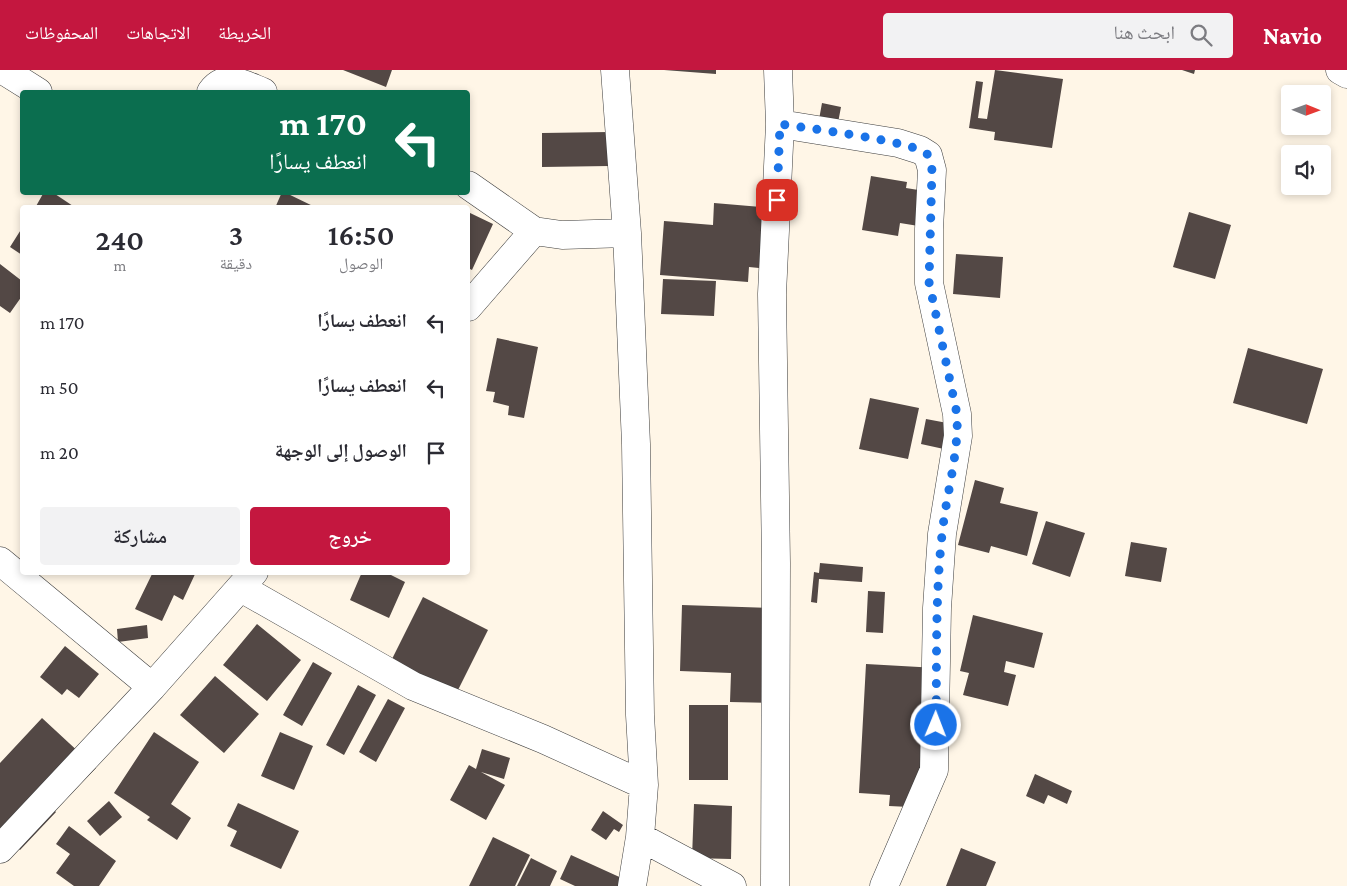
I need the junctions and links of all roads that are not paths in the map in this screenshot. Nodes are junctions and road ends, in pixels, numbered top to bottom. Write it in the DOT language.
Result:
graph roads {
  1 [pos="4,70"];
  2 [pos="615,70"];
  3 [pos="778,70"];
  4 [pos="1340,70"];
  5 [pos="1347,74"];
  6 [pos="35,90"];
  7 [pos="213,90"];
  8 [pos="257,90"];
  9 [pos="780,124"];
  10 [pos="470,186"];
  11 [pos="534,231"];
  12 [pos="627,233"];
  13 [pos="470,306"];
  14 [pos="0,561"];
  15 [pos="247,580"];
  16 [pos="152,687"];
  17 [pos="644,785"];
  18 [pos="640,837"];
  19 [pos="0,849"];
  20 [pos="632,886"];
  21 [pos="732,886"];
  22 [pos="775,886"];
  23 [pos="884,886"];
  1 -- 6 [label="street"];
  2 -- 12 [label="street"];
  3 -- 9 [label="street"];
  4 -- 5 [label="street"];
  7 -- 8 [label="street"];
  9 -- 22 [label="street"];
  9 -- 23 [label="street"];
  10 -- 11 [label="street"];
  11 -- 12 [label="street"];
  11 -- 13 [label="street"];
  12 -- 17 [label="street"];
  14 -- 16 [label="street"];
  15 -- 16 [label="street"];
  15 -- 17 [label="street"];
  16 -- 19 [label="street"];
  17 -- 18 [label="street"];
  18 -- 20 [label="street"];
  18 -- 21 [label="street"];
}
